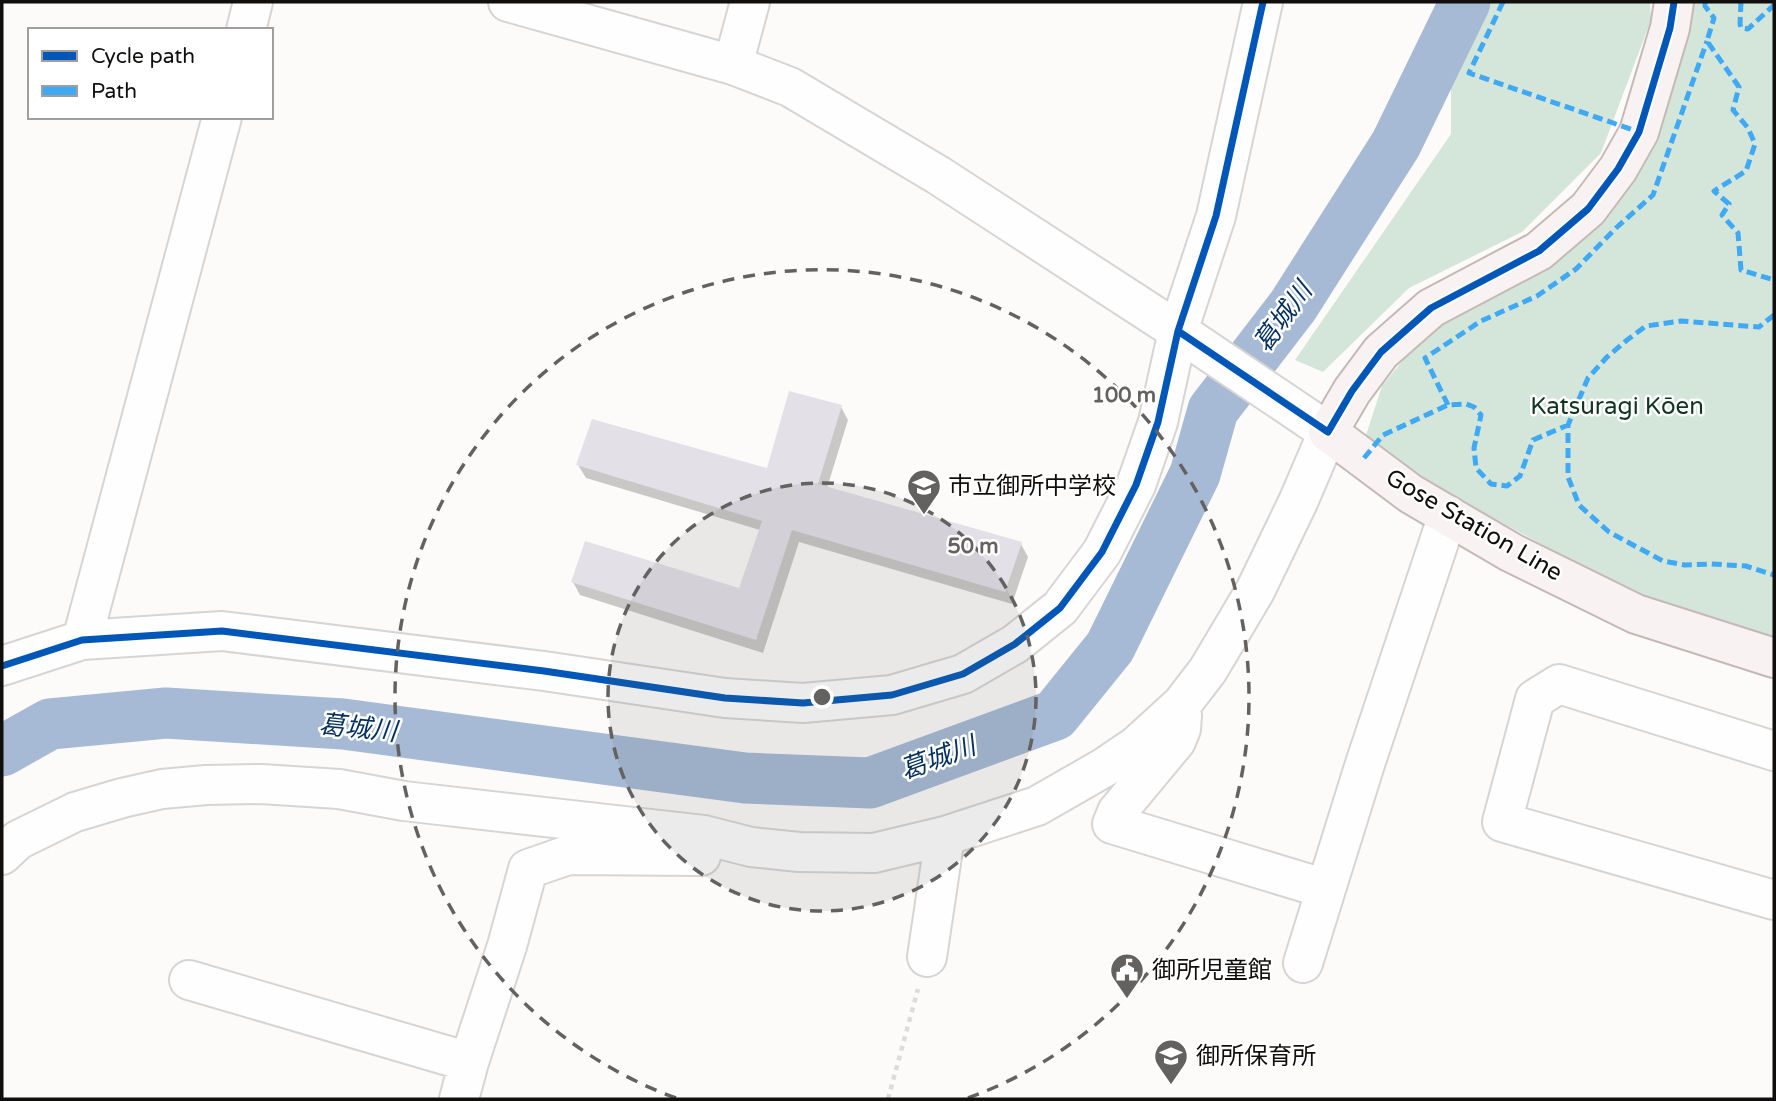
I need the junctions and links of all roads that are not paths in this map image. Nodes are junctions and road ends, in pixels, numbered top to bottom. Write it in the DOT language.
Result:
graph roads {
  1 [pos="253,2"];
  2 [pos="508,2"];
  3 [pos="750,2"];
  4 [pos="1263,2"];
  5 [pos="1674,2"];
  6 [pos="246,28"];
  7 [pos="733,65"];
  8 [pos="221,119"];
  9 [pos="1190,338"];
  10 [pos="1314,422"];
  11 [pos="1448,515"];
  12 [pos="82,640"];
  13 [pos="1774,659"];
  14 [pos="2,666"];
  15 [pos="1182,704"];
  16 [pos="1774,751"];
  17 [pos="945,836"];
  18 [pos="751,847"];
  19 [pos="2,855"];
  20 [pos="1326,889"];
  21 [pos="1774,900"];
  22 [pos="927,957"];
  23 [pos="1303,963"];
  24 [pos="189,980"];
  25 [pos="469,1062"];
  26 [pos="459,1099"];
  1 -- 6 [label="street"];
  2 -- 7 [label="street"];
  3 -- 7 [label="street"];
  4 -- 9 [label="street"];
  5 -- 10 [label="main road"];
  7 -- 9 [label="street"];
  8 -- 12 [label="street"];
  9 -- 10 [label="street"];
  9 -- 12 [label="street"];
  10 -- 11 [label="main road, Gose Station Line"];
  10 -- 15 [label="street"];
  11 -- 13 [label="main road, Gose Station Line"];
  11 -- 20 [label="street"];
  12 -- 14 [label="street"];
  15 -- 17 [label="street"];
  15 -- 20 [label="street"];
  16 -- 21 [label="street"];
  17 -- 18 [label="street"];
  17 -- 22 [label="street"];
  18 -- 19 [label="street"];
  18 -- 25 [label="street"];
  20 -- 23 [label="street"];
  24 -- 25 [label="street"];
  25 -- 26 [label="street"];
}
